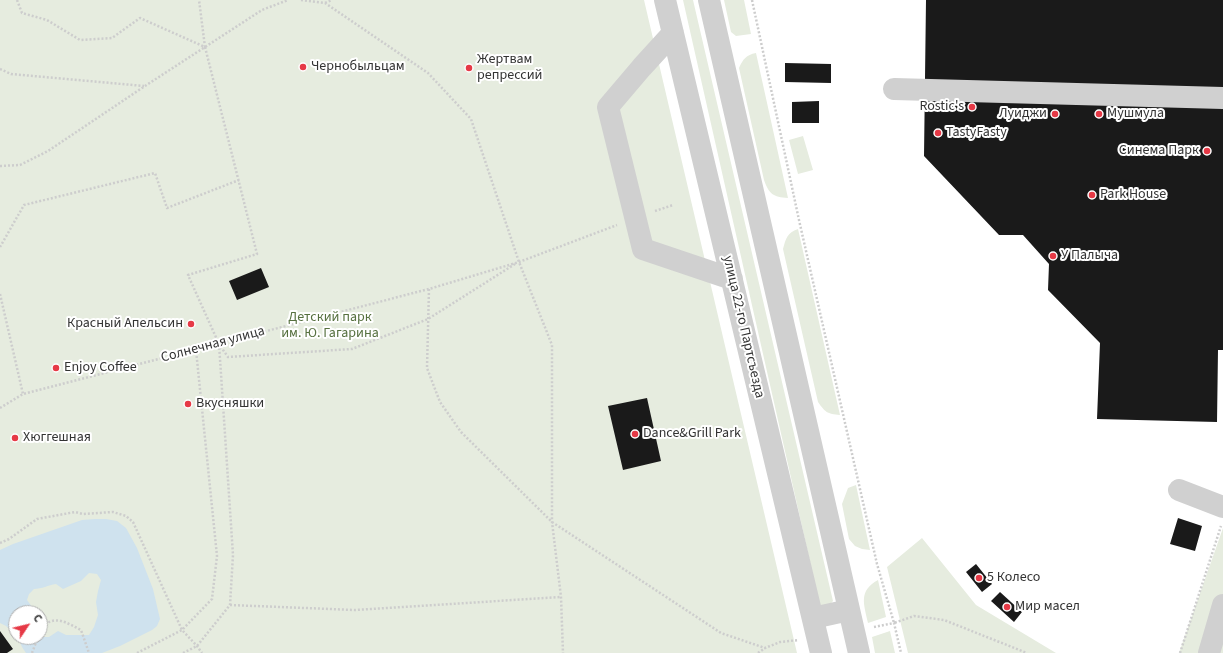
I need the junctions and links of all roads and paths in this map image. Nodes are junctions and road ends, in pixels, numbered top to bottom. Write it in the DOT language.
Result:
graph roads {
  1 [pos="17,0"];
  2 [pos="199,0"];
  3 [pos="288,0"];
  4 [pos="302,0"];
  5 [pos="332,0"];
  6 [pos="665,0"];
  7 [pos="709,0"];
  8 [pos="752,0"];
  9 [pos="324,3"];
  10 [pos="673,33"];
  11 [pos="205,47"];
  12 [pos="0,69"];
  13 [pos="145,86"];
  14 [pos="894,89"];
  15 [pos="1223,98"];
  16 [pos="0,166"];
  17 [pos="239,180"];
  18 [pos="673,205"];
  19 [pos="636,218"];
  20 [pos="0,247"];
  21 [pos="519,262"];
  22 [pos="732,279"];
  23 [pos="429,289"];
  24 [pos="0,294"];
  25 [pos="428,319"];
  26 [pos="219,344"];
  27 [pos="196,350"];
  28 [pos="23,394"];
  29 [pos="0,408"];
  30 [pos="1179,490"];
  31 [pos="1223,507"];
  32 [pos="1223,519"];
  33 [pos="552,522"];
  34 [pos="0,543"];
  35 [pos="561,597"];
  36 [pos="230,605"];
  37 [pos="1223,606"];
  38 [pos="849,610"];
  39 [pos="812,618"];
  40 [pos="48,622"];
  41 [pos="182,630"];
  42 [pos="780,642"];
  43 [pos="197,646"];
  44 [pos="765,648"];
  45 [pos="89,653"];
  46 [pos="137,653"];
  47 [pos="183,653"];
  48 [pos="202,653"];
  49 [pos="563,653"];
  50 [pos="758,653"];
  51 [pos="821,653"];
  52 [pos="859,653"];
  53 [pos="1027,653"];
  54 [pos="1180,653"];
  55 [pos="1208,653"];
  1 -- 11 [label="path"];
  2 -- 11 [label="path"];
  3 -- 11 [label="path"];
  4 -- 9 [label="path"];
  5 -- 9 [label="path"];
  6 -- 10 [label="street, улица 22-го Партсъезда"];
  7 -- 38 [label="street"];
  8 -- 53 [label="path"];
  9 -- 21 [label="path"];
  10 -- 19 [label="street"];
  10 -- 22 [label="street, улица 22-го Партсъезда"];
  11 -- 13 [label="path"];
  11 -- 17 [label="path"];
  12 -- 13 [label="path"];
  13 -- 16 [label="path"];
  14 -- 15 [label="street"];
  17 -- 20 [label="path"];
  17 -- 26 [label="path"];
  18 -- 19 [label="path"];
  19 -- 21 [label="path"];
  19 -- 22 [label="street"];
  21 -- 23 [label="path, Солнечная улица"];
  21 -- 25 [label="path"];
  21 -- 33 [label="path"];
  22 -- 39 [label="street, улица 22-го Партсъезда"];
  23 -- 25 [label="path"];
  23 -- 26 [label="path, Солнечная улица"];
  24 -- 28 [label="path"];
  25 -- 26 [label="path"];
  25 -- 33 [label="path"];
  26 -- 27 [label="path, Солнечная улица"];
  26 -- 36 [label="path"];
  27 -- 28 [label="path, Солнечная улица"];
  27 -- 41 [label="path"];
  28 -- 29 [label="path, Солнечная улица"];
  30 -- 31 [label="street"];
  32 -- 54 [label="path"];
  33 -- 35 [label="path"];
  33 -- 44 [label="path"];
  34 -- 41 [label="path"];
  35 -- 36 [label="path"];
  35 -- 49 [label="path"];
  36 -- 43 [label="path"];
  37 -- 55 [label="street"];
  38 -- 39 [label="street"];
  38 -- 52 [label="street"];
  39 -- 51 [label="street, улица 22-го Партсъезда"];
  40 -- 45 [label="path"];
  41 -- 43 [label="path"];
  41 -- 46 [label="path"];
  42 -- 44 [label="path"];
  43 -- 47 [label="path"];
  43 -- 48 [label="path"];
  44 -- 50 [label="path"];
}
